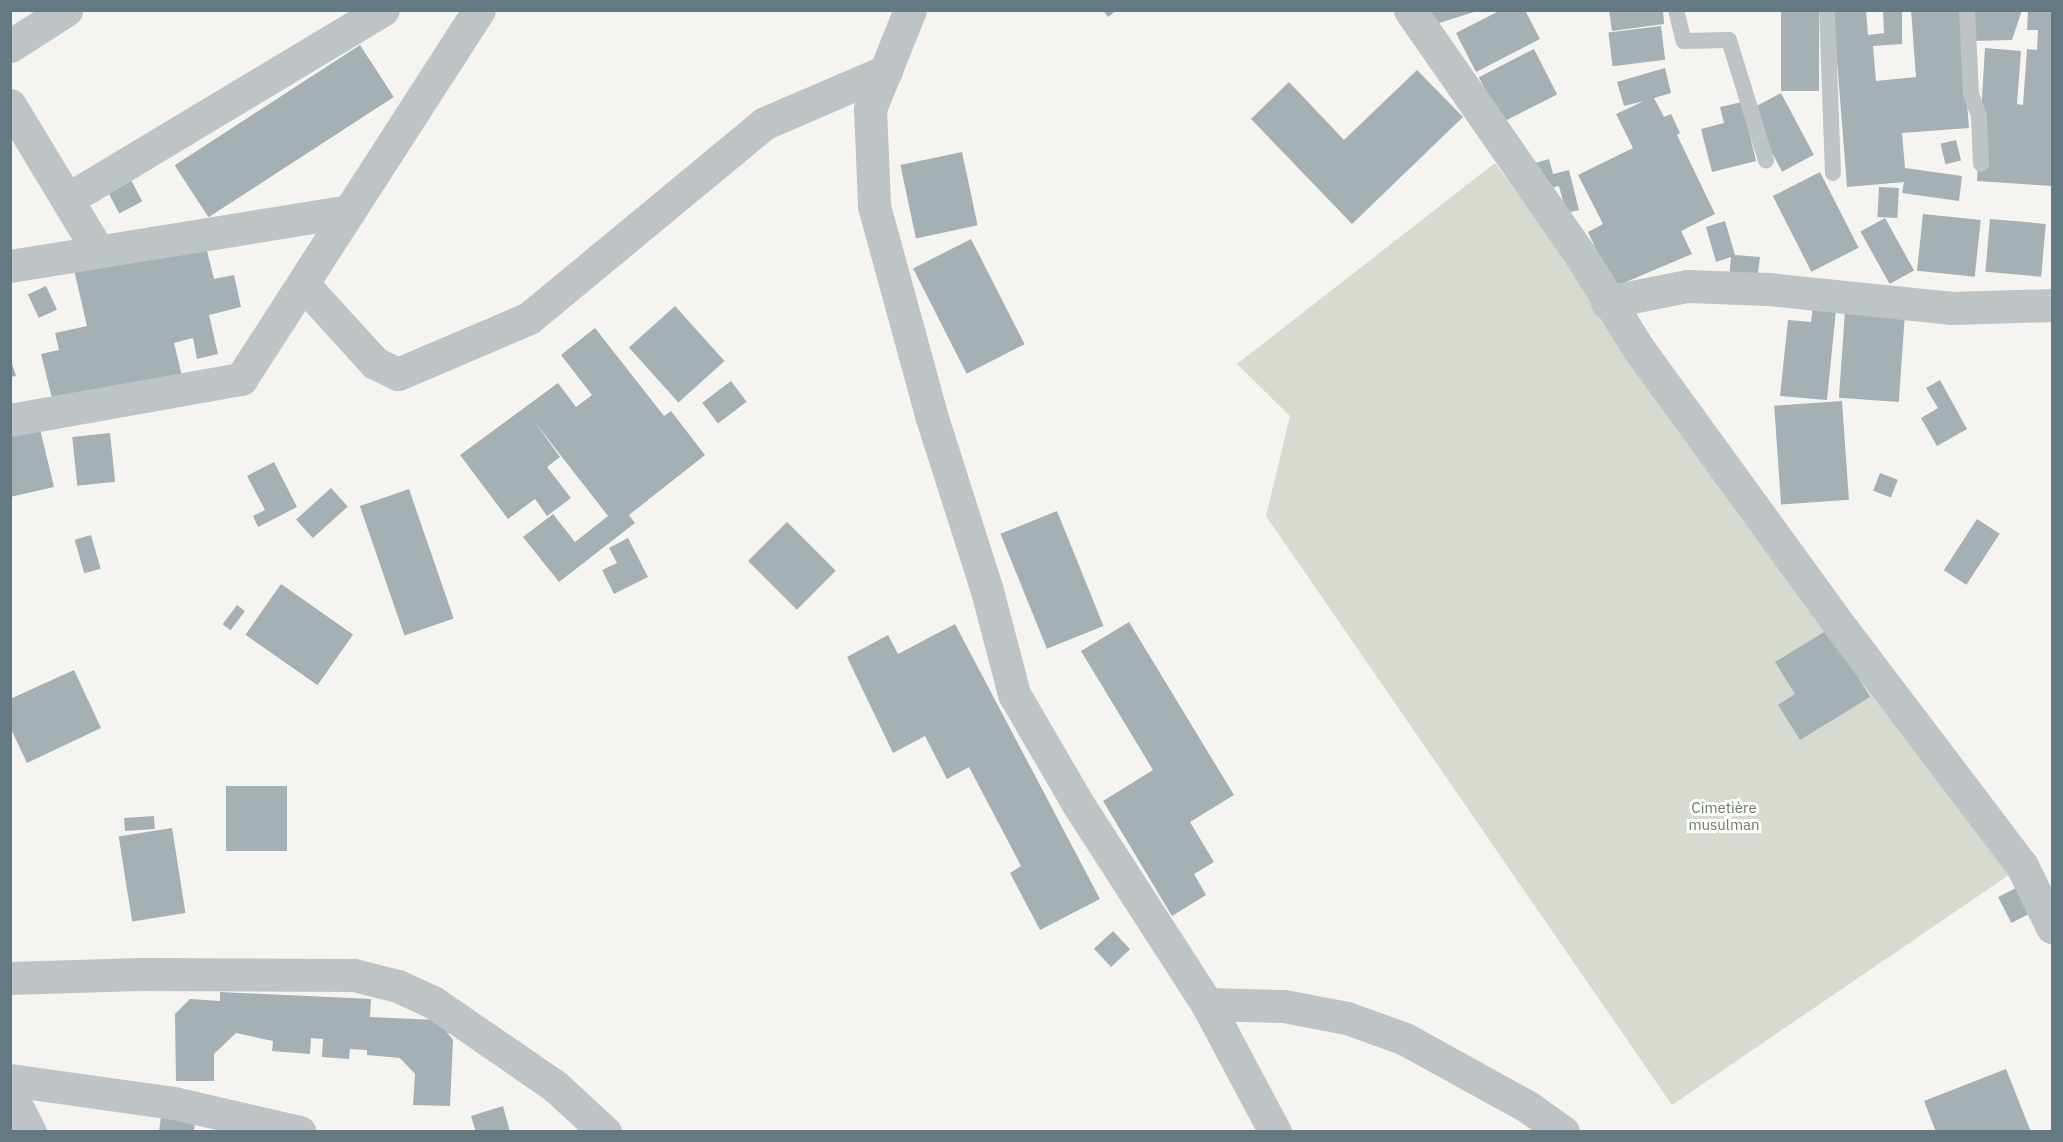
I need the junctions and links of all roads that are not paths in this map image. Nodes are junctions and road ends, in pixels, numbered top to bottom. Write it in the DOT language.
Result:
graph roads {
  1 [pos="66,10"];
  2 [pos="383,10"];
  3 [pos="479,10"];
  4 [pos="910,10"];
  5 [pos="1410,10"];
  6 [pos="1676,10"];
  7 [pos="1827,10"];
  8 [pos="1967,10"];
  9 [pos="10,46"];
  10 [pos="886,71"];
  11 [pos="10,105"];
  12 [pos="1766,159"];
  13 [pos="1981,164"];
  14 [pos="1833,173"];
  15 [pos="68,199"];
  16 [pos="350,211"];
  17 [pos="98,251"];
  18 [pos="10,266"];
  19 [pos="303,284"];
  20 [pos="1607,303"];
  21 [pos="2052,305"];
  22 [pos="10,420"];
  23 [pos="2052,927"];
  24 [pos="10,978"];
  25 [pos="1208,1004"];
  26 [pos="10,1080"];
  27 [pos="10,1093"];
  28 [pos="30,1131"];
  29 [pos="300,1131"];
  30 [pos="605,1131"];
  31 [pos="1275,1131"];
  32 [pos="1563,1131"];
  1 -- 9 [label="street"];
  2 -- 15 [label="street"];
  3 -- 16 [label="street"];
  4 -- 10 [label="street"];
  5 -- 20 [label="street"];
  6 -- 12 [label="lane"];
  7 -- 14 [label="lane"];
  8 -- 13 [label="lane"];
  10 -- 19 [label="street"];
  10 -- 25 [label="street"];
  11 -- 15 [label="street"];
  15 -- 17 [label="street"];
  16 -- 17 [label="street"];
  16 -- 19 [label="street"];
  17 -- 18 [label="street"];
  19 -- 22 [label="street"];
  20 -- 21 [label="street"];
  20 -- 23 [label="street"];
  24 -- 30 [label="street"];
  25 -- 31 [label="street"];
  25 -- 32 [label="street"];
  26 -- 29 [label="street"];
  27 -- 28 [label="street"];
}
